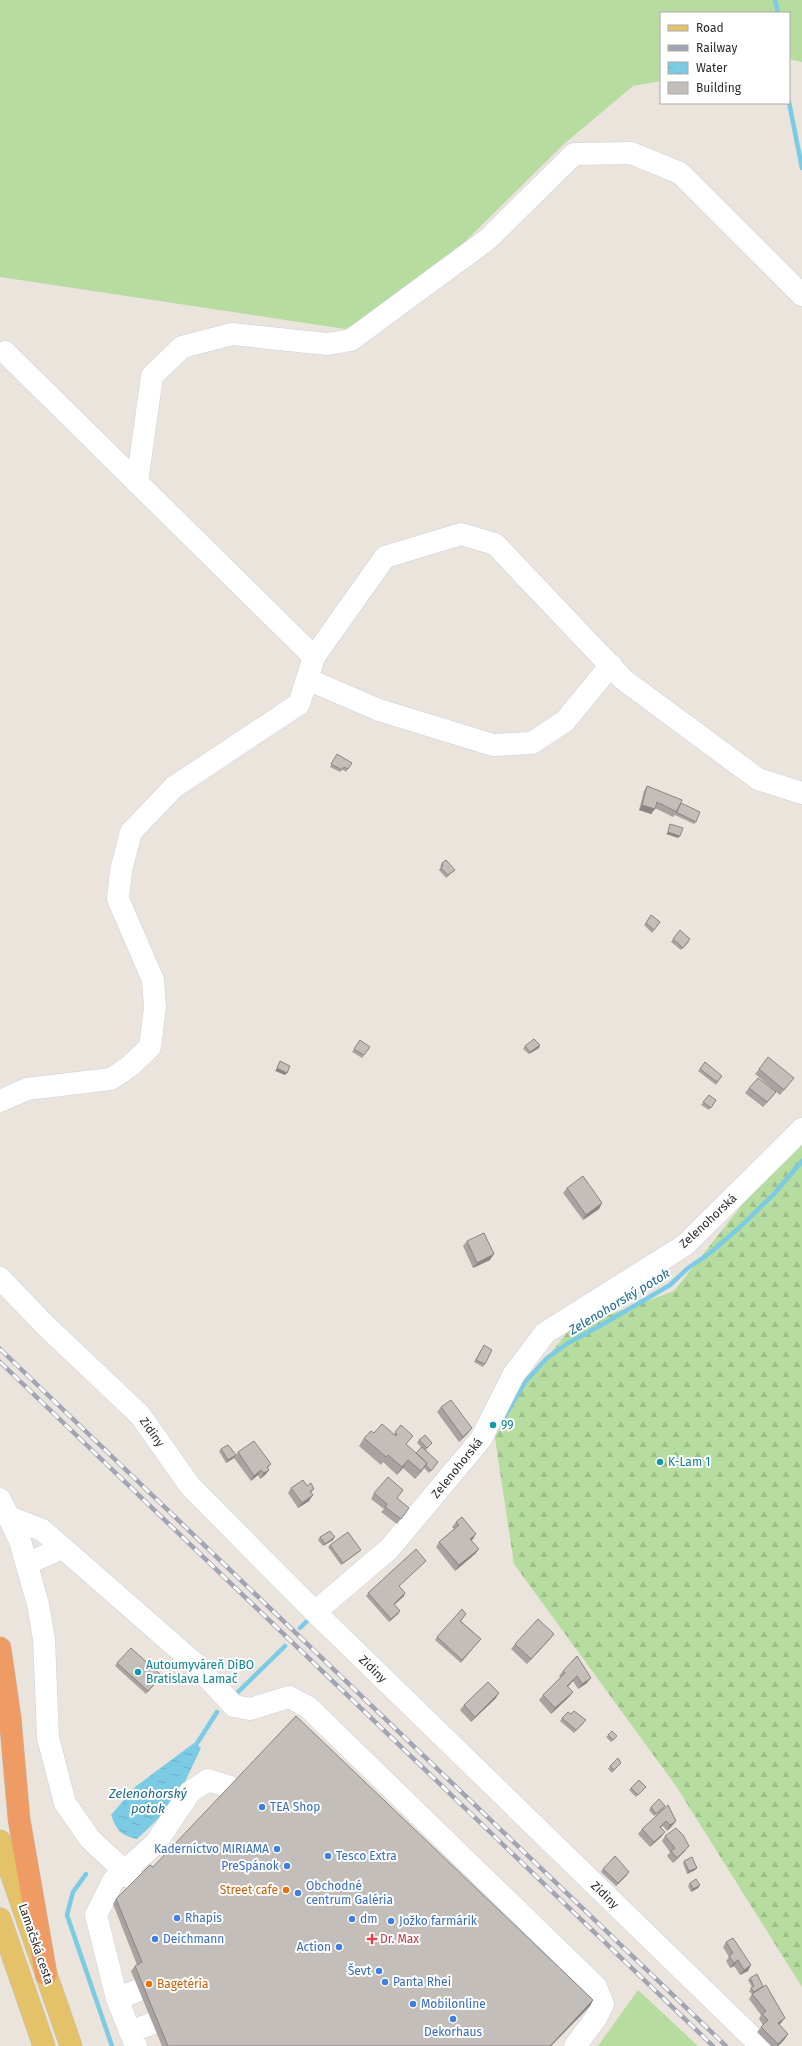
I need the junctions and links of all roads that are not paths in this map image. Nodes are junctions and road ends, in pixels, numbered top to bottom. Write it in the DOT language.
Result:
graph roads {
  1 [pos="802,295"];
  2 [pos="5,352"];
  3 [pos="137,483"];
  4 [pos="314,657"];
  5 [pos="610,666"];
  6 [pos="307,679"];
  7 [pos="802,793"];
  8 [pos="0,1101"];
  9 [pos="802,1129"];
  10 [pos="0,1278"];
  11 [pos="5,1508"];
  12 [pos="63,1548"];
  13 [pos="27,1566"];
  14 [pos="315,1612"];
  15 [pos="0,1648"];
  16 [pos="230,1787"];
  17 [pos="0,1841"];
  18 [pos="129,1876"];
  19 [pos="0,1919"];
  20 [pos="46,1974"];
  21 [pos="139,1990"];
  22 [pos="117,1999"];
  23 [pos="153,2023"];
  24 [pos="133,2039"];
  25 [pos="44,2046"];
  26 [pos="71,2046"];
  27 [pos="575,2046"];
  28 [pos="761,2046"];
  1 -- 3 [label="street"];
  2 -- 3 [label="street"];
  3 -- 4 [label="street"];
  4 -- 5 [label="street"];
  4 -- 6 [label="street"];
  5 -- 6 [label="street"];
  5 -- 7 [label="street"];
  6 -- 8 [label="street"];
  9 -- 14 [label="street, Zelenohorská"];
  10 -- 14 [label="street, Zidiny"];
  11 -- 12 [label="street"];
  11 -- 13 [label="street"];
  12 -- 13 [label="street"];
  12 -- 27 [label="street"];
  13 -- 18 [label="street"];
  14 -- 28 [label="street, Zidiny"];
  15 -- 20 [label="highway"];
  16 -- 18 [label="street"];
  17 -- 20 [label="main road, Lamačská cesta"];
  18 -- 22 [label="street"];
  19 -- 25 [label="main road"];
  20 -- 26 [label="main road, Lamačská cesta"];
  21 -- 22 [label="street"];
  22 -- 24 [label="street"];
  23 -- 24 [label="street"];
}
